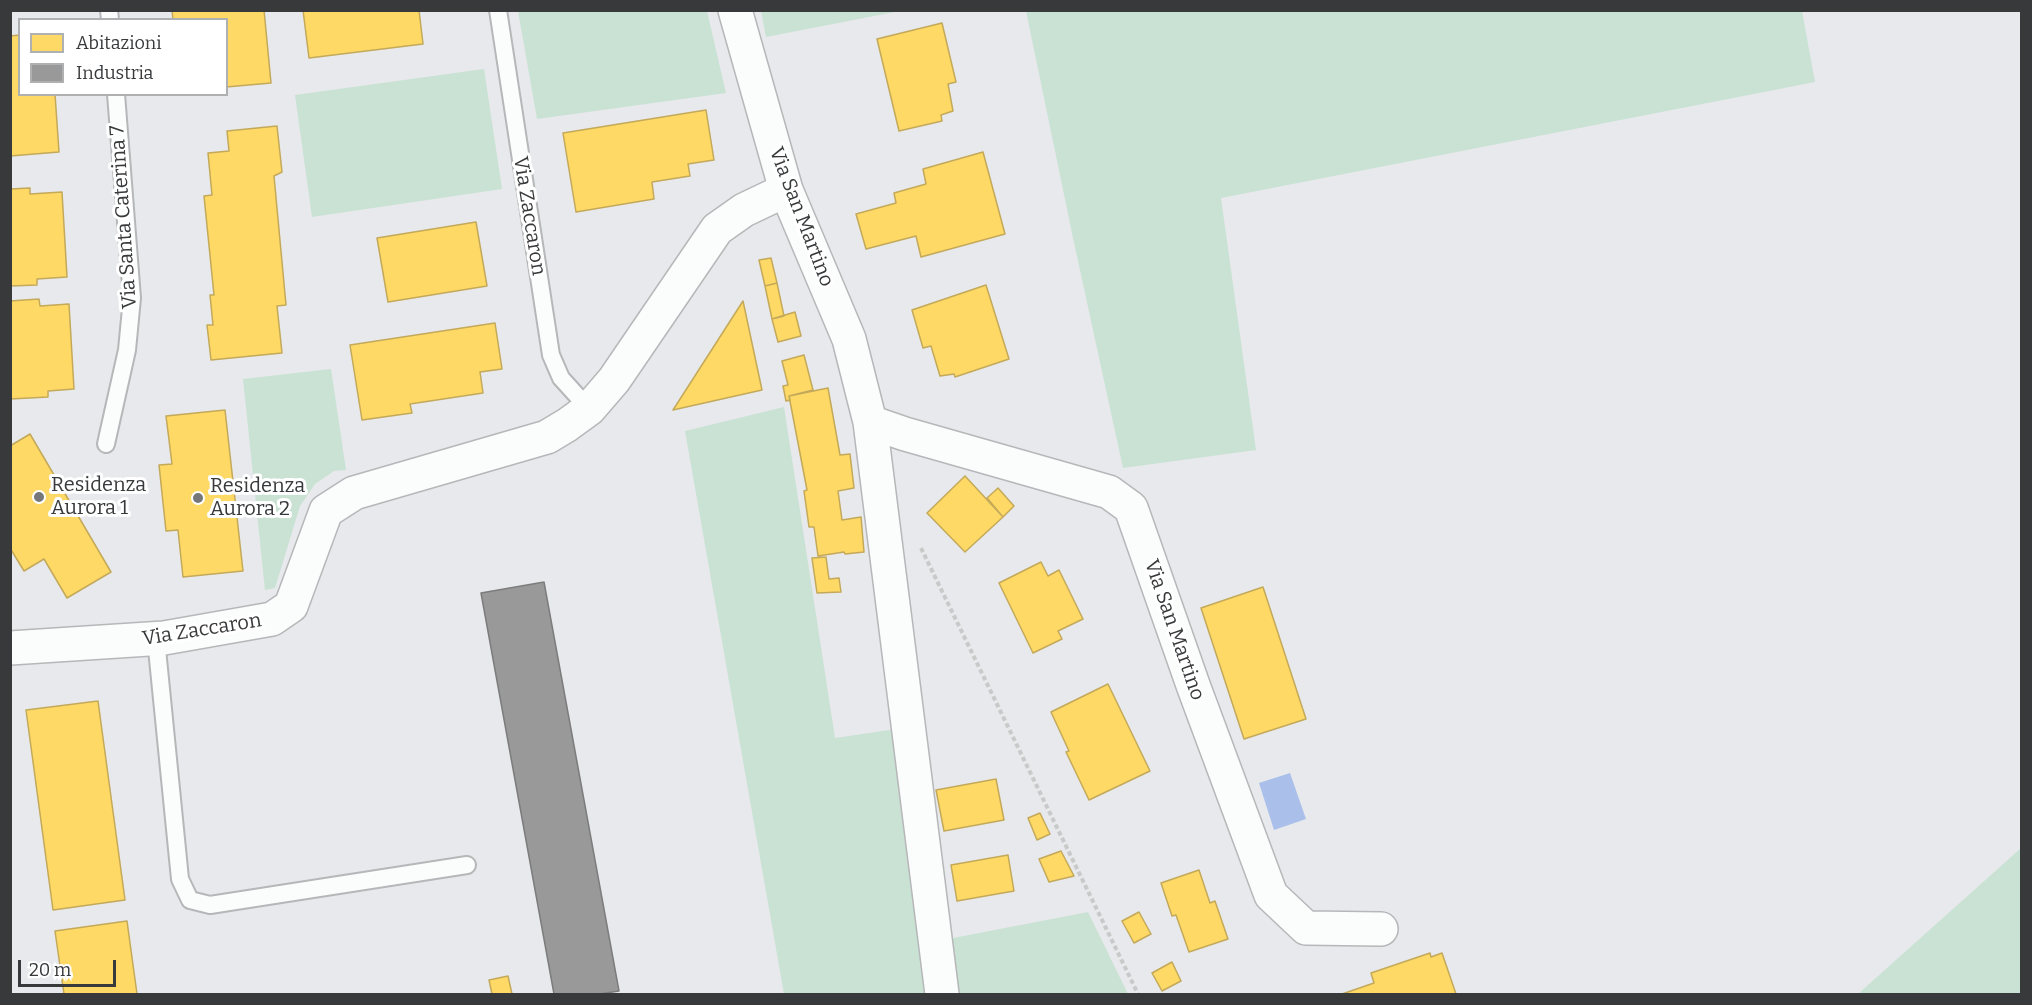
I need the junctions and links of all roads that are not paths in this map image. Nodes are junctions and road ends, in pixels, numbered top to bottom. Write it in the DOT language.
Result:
graph roads {
  1 [pos="498,10"];
  2 [pos="735,10"];
  3 [pos="116,96"];
  4 [pos="786,190"];
  5 [pos="589,409"];
  6 [pos="870,422"];
  7 [pos="106,444"];
  8 [pos="156,639"];
  9 [pos="10,648"];
  10 [pos="466,865"];
  11 [pos="1381,929"];
  12 [pos="942,994"];
  1 -- 5 [label="lane, Via Zaccaron"];
  2 -- 4 [label="street, Via San Martino"];
  3 -- 7 [label="lane, Via Santa Caterina 7"];
  4 -- 5 [label="street, Via Zaccaron"];
  4 -- 6 [label="street, Via San Martino"];
  5 -- 8 [label="street, Via Zaccaron"];
  6 -- 11 [label="street, Via San Martino"];
  6 -- 12 [label="street, Via San Martino"];
  8 -- 9 [label="street, Via Zaccaron"];
  8 -- 10 [label="lane"];
}
